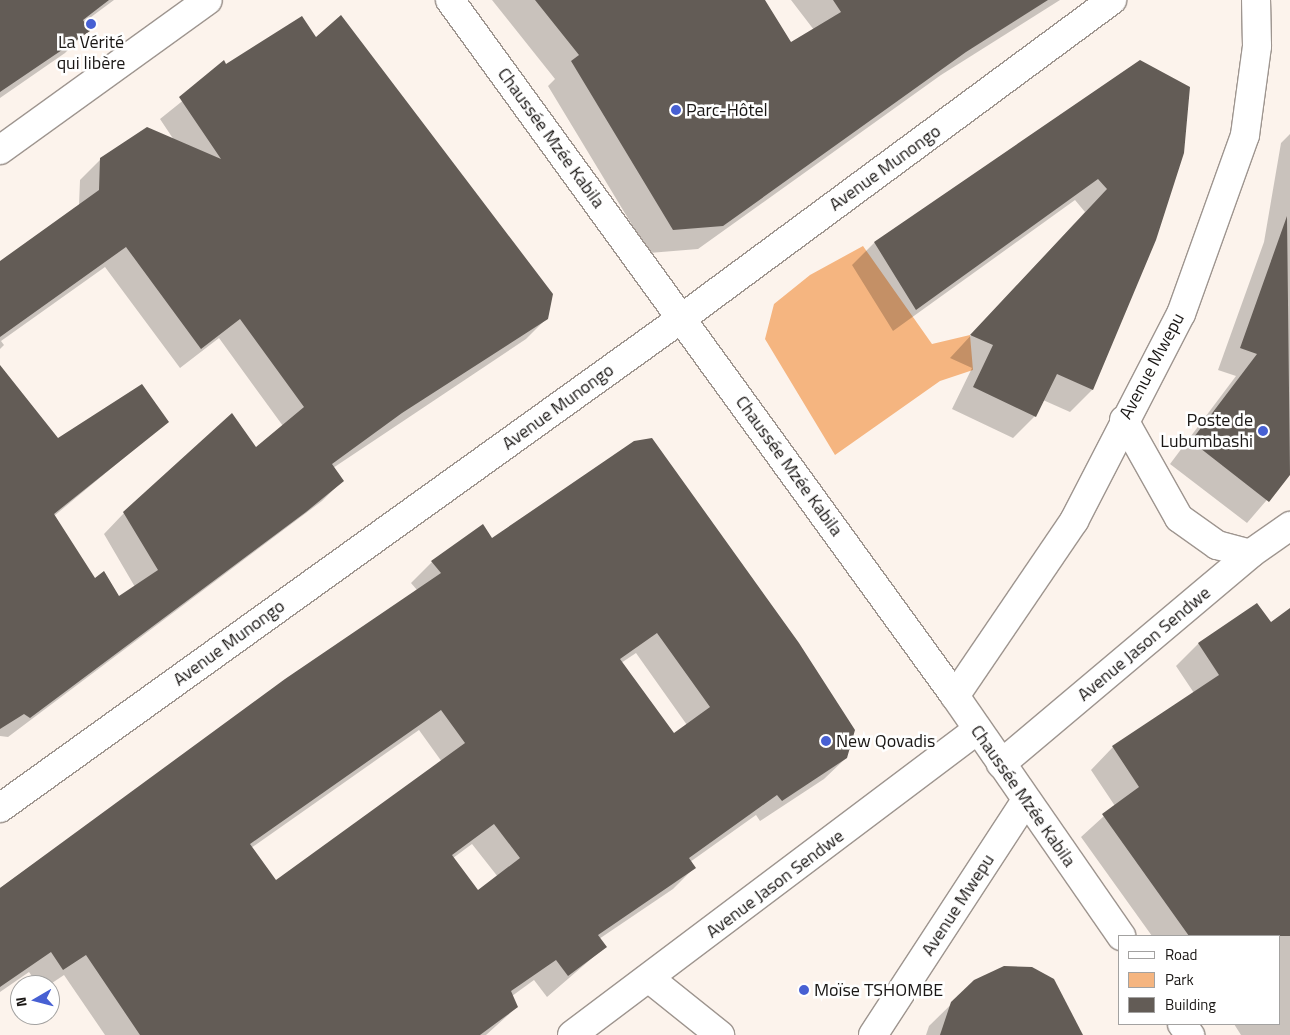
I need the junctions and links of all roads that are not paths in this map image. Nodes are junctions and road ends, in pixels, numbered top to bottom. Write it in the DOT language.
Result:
graph roads {
  1 [pos="208,0"];
  2 [pos="450,0"];
  3 [pos="1112,0"];
  4 [pos="1256,0"];
  5 [pos="0,150"];
  6 [pos="682,318"];
  7 [pos="1124,420"];
  8 [pos="1290,526"];
  9 [pos="1250,554"];
  10 [pos="955,696"];
  11 [pos="977,730"];
  12 [pos="1001,764"];
  13 [pos="1026,800"];
  14 [pos="0,808"];
  15 [pos="1120,935"];
  16 [pos="650,979"];
  17 [pos="572,1035"];
  18 [pos="720,1035"];
  19 [pos="873,1035"];
  1 -- 5 [label="main road"];
  2 -- 6 [label="main road, Chaussée Mzée Kabila"];
  3 -- 6 [label="main road, Avenue Munongo"];
  4 -- 7 [label="main road, Avenue Mwepu"];
  6 -- 10 [label="main road, Chaussée Mzée Kabila"];
  6 -- 14 [label="main road, Avenue Munongo"];
  7 -- 9 [label="main road"];
  7 -- 10 [label="main road, Avenue Mwepu"];
  8 -- 9 [label="main road, Avenue Jason Sendwe"];
  9 -- 12 [label="main road, Avenue Jason Sendwe"];
  10 -- 11 [label="main road, Chaussée Mzée Kabila"];
  11 -- 12 [label="main road, Chaussée Mzée Kabila"];
  11 -- 16 [label="main road, Avenue Jason Sendwe"];
  12 -- 13 [label="main road, Chaussée Mzée Kabila"];
  13 -- 15 [label="main road, Chaussée Mzée Kabila"];
  13 -- 19 [label="main road, Avenue Mwepu"];
  16 -- 17 [label="main road, Avenue Jason Sendwe"];
  16 -- 18 [label="main road"];
}
